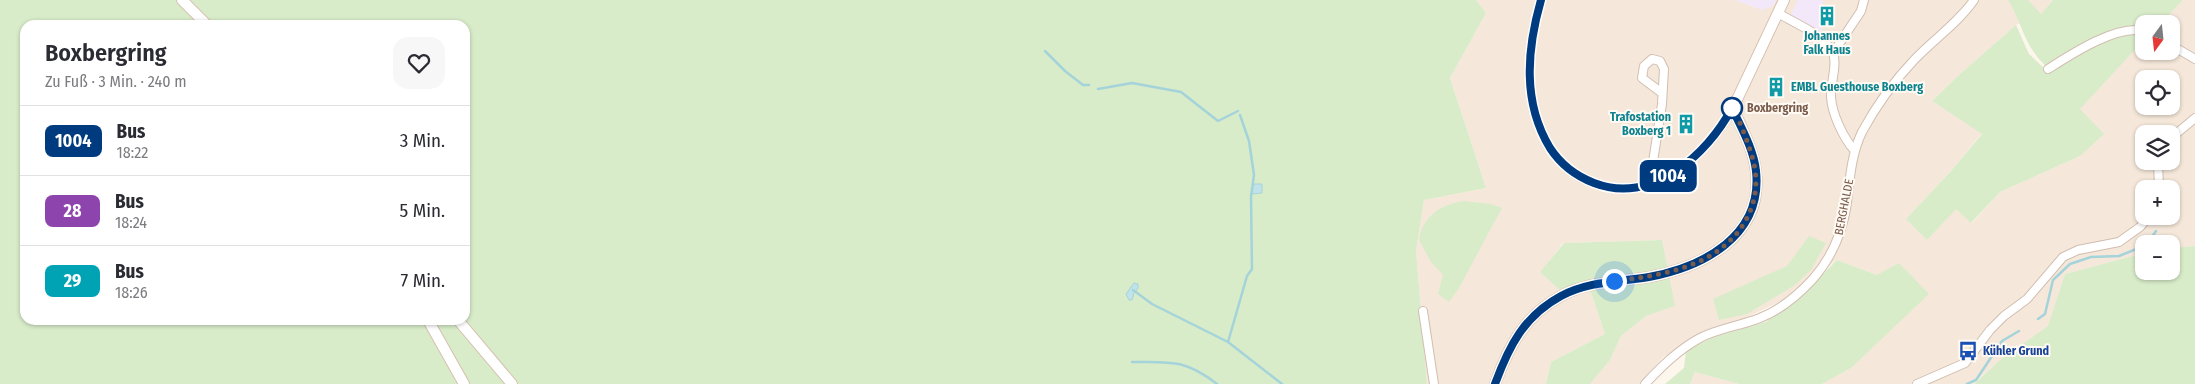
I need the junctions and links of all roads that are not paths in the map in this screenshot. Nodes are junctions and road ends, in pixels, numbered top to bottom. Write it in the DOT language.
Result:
graph roads {
  1 [pos="182,0"];
  2 [pos="1541,0"];
  3 [pos="1784,0"];
  4 [pos="1974,0"];
  5 [pos="1863,1"];
  6 [pos="1778,14"];
  7 [pos="202,20"];
  8 [pos="2135,30"];
  9 [pos="2180,50"];
  10 [pos="1833,53"];
  11 [pos="2195,59"];
  12 [pos="2048,69"];
  13 [pos="1662,93"];
  14 [pos="1732,108"];
  15 [pos="2195,118"];
  16 [pos="2180,130"];
  17 [pos="1854,150"];
  18 [pos="1656,182"];
  19 [pos="2142,225"];
  20 [pos="1423,311"];
  21 [pos="431,325"];
  22 [pos="462,325"];
  23 [pos="464,384"];
  24 [pos="512,384"];
  25 [pos="1434,384"];
  26 [pos="1495,384"];
  27 [pos="1645,384"];
  28 [pos="1918,384"];
  1 -- 7 [label="street"];
  2 -- 18 [label="street"];
  3 -- 6 [label="street"];
  4 -- 17 [label="street, BERGHALDE"];
  5 -- 10 [label="street"];
  6 -- 10 [label="street"];
  6 -- 14 [label="street"];
  8 -- 12 [label="street"];
  9 -- 11 [label="street"];
  10 -- 17 [label="street"];
  13 -- 18 [label="street"];
  14 -- 18 [label="street"];
  14 -- 26 [label="street"];
  15 -- 16 [label="street"];
  17 -- 27 [label="street, BERGHALDE"];
  19 -- 28 [label="street"];
  20 -- 25 [label="street"];
  21 -- 23 [label="street"];
  22 -- 24 [label="street"];
}
